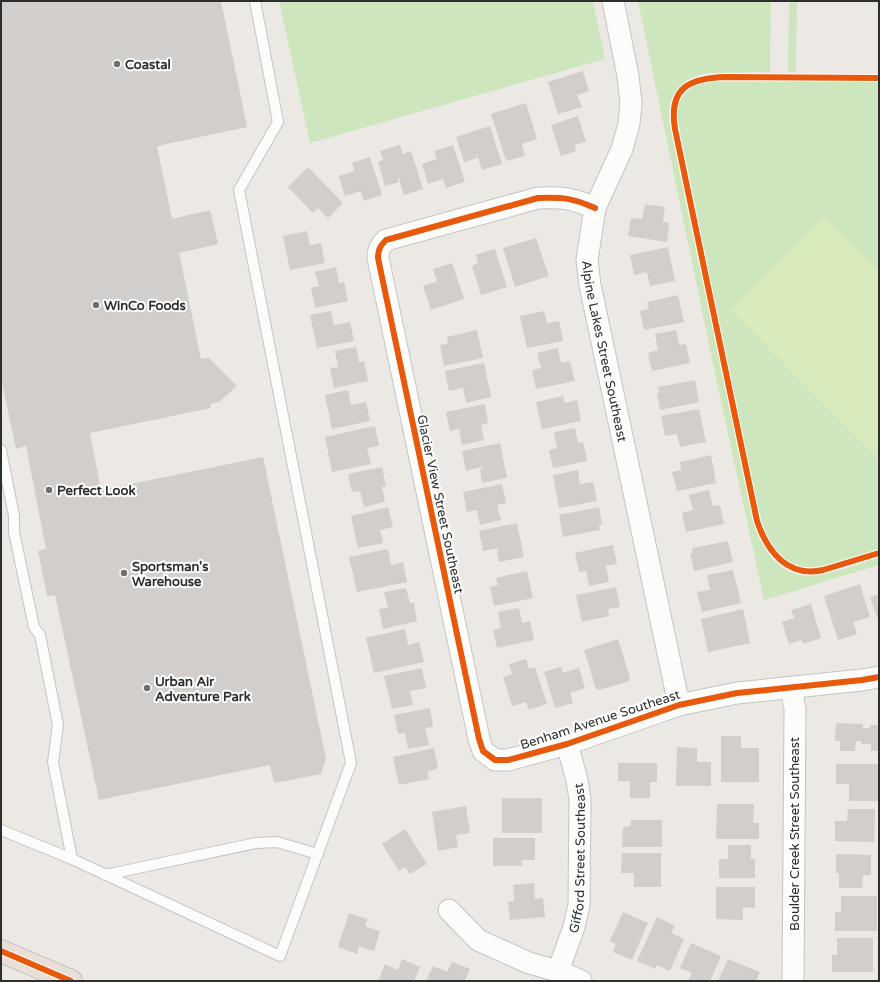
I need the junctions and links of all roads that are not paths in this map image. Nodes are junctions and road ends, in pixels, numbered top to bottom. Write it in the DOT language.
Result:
graph roads {
  1 [pos="255,1"];
  2 [pos="613,1"];
  3 [pos="595,208"];
  4 [pos="1,450"];
  5 [pos="879,677"];
  6 [pos="792,688"];
  7 [pos="679,705"];
  8 [pos="567,744"];
  9 [pos="495,760"];
  10 [pos="1,830"];
  11 [pos="318,854"];
  12 [pos="72,859"];
  13 [pos="105,875"];
  14 [pos="449,910"];
  15 [pos="1,938"];
  16 [pos="1,951"];
  17 [pos="558,971"];
  18 [pos="65,979"];
  19 [pos="581,981"];
  20 [pos="793,981"];
  1 -- 11 [label="lane"];
  2 -- 3 [label="street, Alpine Lakes Street Southeast"];
  3 -- 7 [label="street, Alpine Lakes Street Southeast"];
  3 -- 9 [label="street, Glacier View Street Southeast"];
  4 -- 12 [label="lane"];
  5 -- 6 [label="street, Benham Avenue Southeast"];
  6 -- 7 [label="street, Benham Avenue Southeast"];
  6 -- 20 [label="street, Boulder Creek Street Southeast"];
  7 -- 8 [label="street, Benham Avenue Southeast"];
  8 -- 9 [label="street, Benham Avenue Southeast"];
  8 -- 17 [label="street, Gifford Street Southeast"];
  10 -- 12 [label="lane"];
  11 -- 13 [label="lane"];
  11 -- 13 [label="lane"];
  12 -- 13 [label="lane"];
  14 -- 17 [label="street"];
  15 -- 18 [label="highway"];
  16 -- 18 [label="highway"];
  17 -- 19 [label="street"];
}
